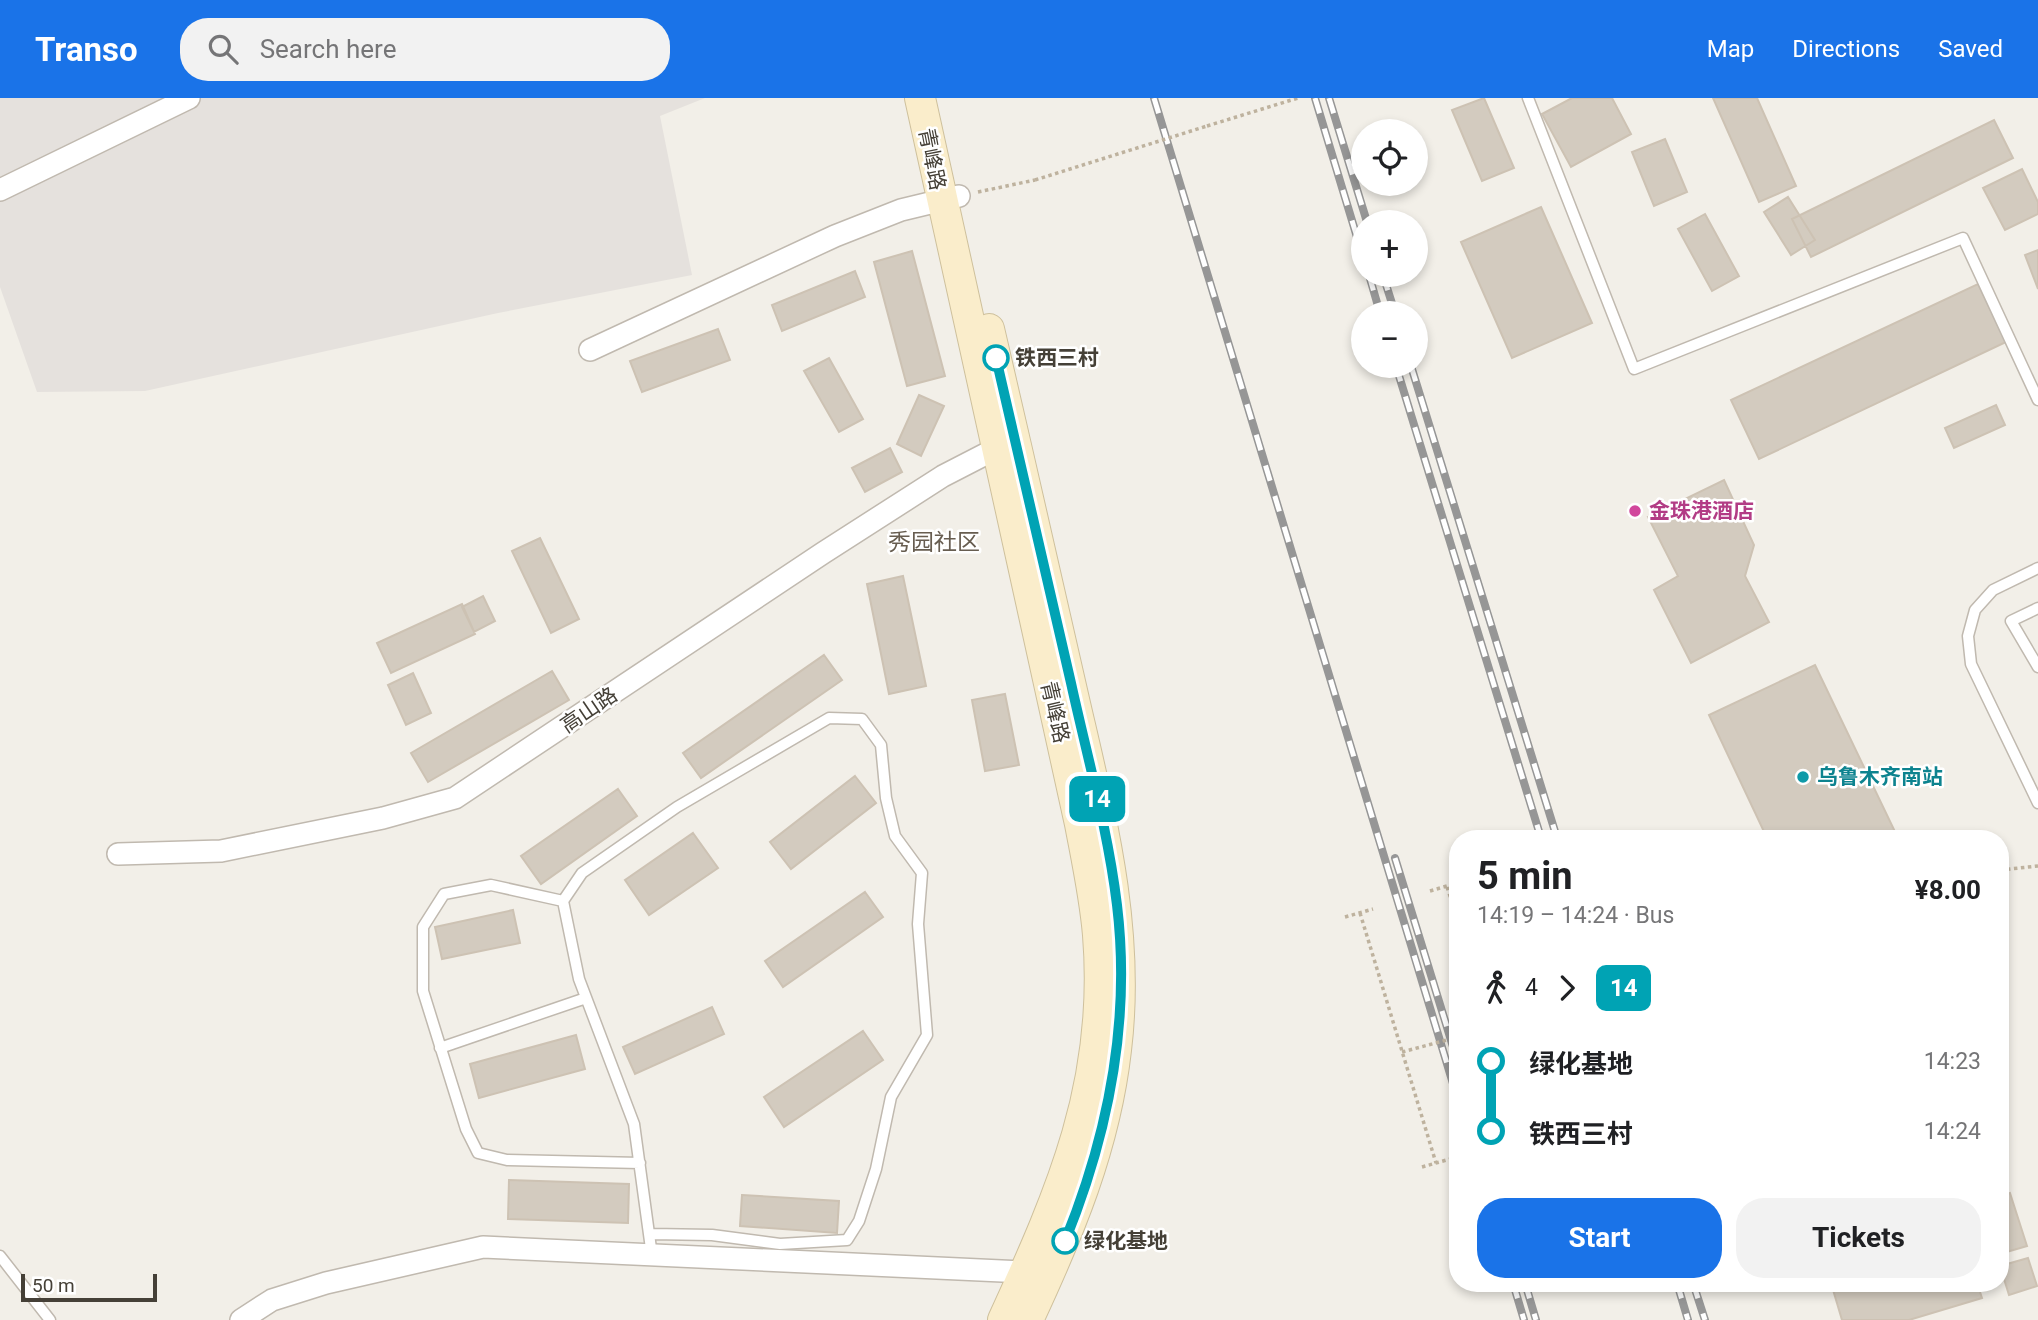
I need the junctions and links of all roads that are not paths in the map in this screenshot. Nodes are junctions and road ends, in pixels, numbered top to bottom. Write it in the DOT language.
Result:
graph roads {
  1 [pos="189,98"];
  2 [pos="920,98"];
  3 [pos="940,98"];
  4 [pos="1528,98"];
  5 [pos="0,190"];
  6 [pos="949,199"];
  7 [pos="590,350"];
  8 [pos="2038,400"];
  9 [pos="1005,444"];
  10 [pos="2038,568"];
  11 [pos="2038,608"];
  12 [pos="2033,646"];
  13 [pos="2038,667"];
  14 [pos="2038,803"];
  15 [pos="118,854"];
  16 [pos="563,901"];
  17 [pos="586,998"];
  18 [pos="440,1048"];
  19 [pos="640,1163"];
  20 [pos="650,1234"];
  21 [pos="0,1256"];
  22 [pos="652,1256"];
  23 [pos="1025,1272"];
  24 [pos="50,1320"];
  25 [pos="242,1320"];
  26 [pos="1003,1320"];
  27 [pos="1028,1320"];
  1 -- 5 [label="street"];
  2 -- 6 [label="main road, 青峰路"];
  3 -- 6 [label="main road, 青峰路"];
  4 -- 8 [label="lane"];
  6 -- 7 [label="street"];
  6 -- 9 [label="main road, 青峰路"];
  9 -- 15 [label="street, 高山路"];
  9 -- 23 [label="main road, 青峰路"];
  9 -- 27 [label="main road, 青峰路"];
  10 -- 14 [label="lane"];
  11 -- 12 [label="lane"];
  12 -- 13 [label="lane"];
  16 -- 17 [label="lane"];
  16 -- 18 [label="lane"];
  16 -- 20 [label="lane"];
  17 -- 18 [label="lane"];
  17 -- 19 [label="lane"];
  18 -- 19 [label="lane"];
  19 -- 20 [label="lane"];
  20 -- 22 [label="lane"];
  21 -- 24 [label="lane"];
  22 -- 23 [label="street"];
  22 -- 25 [label="street"];
  23 -- 26 [label="main road, 青峰路"];
}
